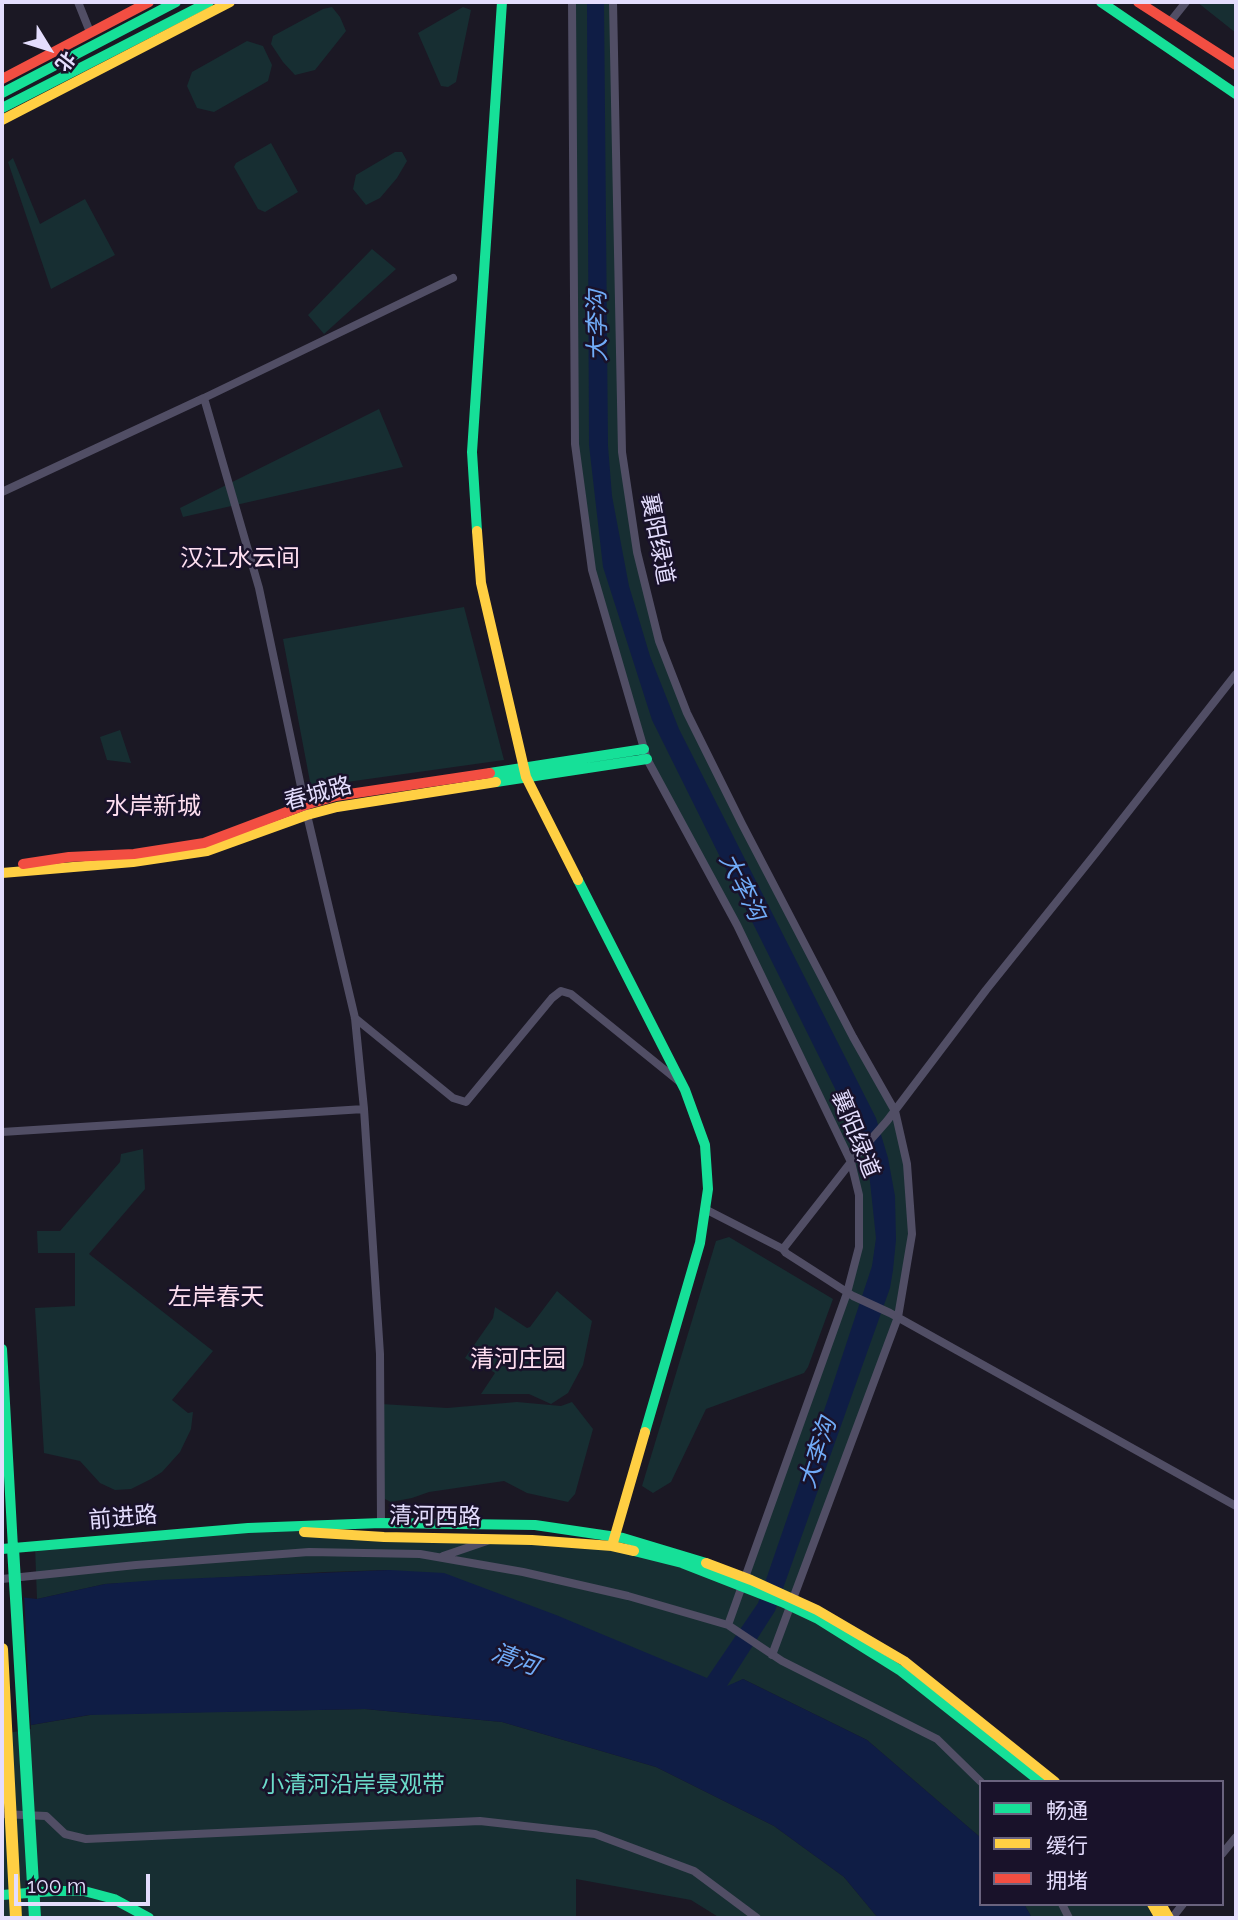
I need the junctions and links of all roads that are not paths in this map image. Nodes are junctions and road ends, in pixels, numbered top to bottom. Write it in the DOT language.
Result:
graph roads {
  1 [pos="78,2"];
  2 [pos="149,2"];
  3 [pos="176,2"];
  4 [pos="230,2"];
  5 [pos="502,2"];
  6 [pos="572,2"];
  7 [pos="613,2"];
  8 [pos="1101,2"];
  9 [pos="1138,2"];
  10 [pos="1186,2"];
  11 [pos="207,4"];
  12 [pos="1170,22"];
  13 [pos="90,32"];
  14 [pos="1236,65"];
  15 [pos="2,79"];
  16 [pos="2,93"];
  17 [pos="1236,94"];
  18 [pos="2,108"];
  19 [pos="2,120"];
  20 [pos="453,278"];
  21 [pos="204,398"];
  22 [pos="2,492"];
  23 [pos="1236,674"];
  24 [pos="645,754"];
  25 [pos="525,772"];
  26 [pos="306,810"];
  27 [pos="2,867"];
  28 [pos="2,873"];
  29 [pos="355,1018"];
  30 [pos="682,1084"];
  31 [pos="364,1109"];
  32 [pos="895,1111"];
  33 [pos="2,1132"];
  34 [pos="851,1162"];
  35 [pos="705,1209"];
  36 [pos="783,1249"];
  37 [pos="850,1294"];
  38 [pos="898,1317"];
  39 [pos="2,1349"];
  40 [pos="1236,1506"];
  41 [pos="381,1522"];
  42 [pos="248,1528"];
  43 [pos="492,1539"];
  44 [pos="615,1543"];
  45 [pos="8,1548"];
  46 [pos="441,1558"];
  47 [pos="2,1579"];
  48 [pos="746,1583"];
  49 [pos="788,1601"];
  50 [pos="731,1628"];
  51 [pos="2,1649"];
  52 [pos="770,1654"];
  53 [pos="979,1780"];
  54 [pos="1038,1780"];
  55 [pos="1053,1780"];
  56 [pos="2,1814"];
  57 [pos="1236,1837"];
  58 [pos="1224,1852"];
  59 [pos="2,1895"];
  60 [pos="16,1918"];
  61 [pos="35,1918"];
  62 [pos="149,1918"];
  63 [pos="758,1918"];
  1 -- 13 [label="street"];
  2 -- 13 [label="main road"];
  3 -- 16 [label="main road"];
  4 -- 19 [label="main road"];
  5 -- 25 [label="main road"];
  6 -- 24 [label="street, 襄阳绿道"];
  7 -- 32 [label="street, 襄阳绿道"];
  8 -- 17 [label="main road"];
  9 -- 12 [label="main road"];
  10 -- 12 [label="street"];
  11 -- 18 [label="main road"];
  12 -- 14 [label="main road"];
  13 -- 15 [label="main road"];
  20 -- 21 [label="street"];
  21 -- 22 [label="street"];
  21 -- 26 [label="street"];
  23 -- 32 [label="street"];
  24 -- 25 [label="main road, 春城路"];
  24 -- 34 [label="street, 襄阳绿道"];
  25 -- 26 [label="main road, 春城路"];
  25 -- 30 [label="main road"];
  26 -- 27 [label="main road, 春城路"];
  26 -- 28 [label="main road, 春城路"];
  26 -- 29 [label="street"];
  29 -- 30 [label="street"];
  29 -- 31 [label="street"];
  30 -- 35 [label="main road"];
  31 -- 33 [label="street"];
  31 -- 41 [label="street"];
  32 -- 34 [label="street"];
  32 -- 38 [label="street, 襄阳绿道"];
  34 -- 36 [label="street"];
  34 -- 37 [label="street, 襄阳绿道"];
  35 -- 36 [label="street"];
  35 -- 44 [label="main road"];
  36 -- 37 [label="street"];
  37 -- 38 [label="street"];
  37 -- 48 [label="street, 襄阳绿道"];
  38 -- 40 [label="street"];
  38 -- 49 [label="street, 襄阳绿道"];
  39 -- 45 [label="main road"];
  41 -- 42 [label="main road"];
  41 -- 44 [label="main road"];
  42 -- 43 [label="main road, 清河西路"];
  42 -- 45 [label="main road, 前进路"];
  43 -- 44 [label="main road, 清河西路"];
  43 -- 46 [label="street"];
  44 -- 48 [label="main road"];
  45 -- 61 [label="main road, bridge"];
  46 -- 47 [label="street"];
  46 -- 50 [label="street"];
  48 -- 49 [label="main road"];
  48 -- 50 [label="street, 襄阳绿道"];
  49 -- 52 [label="street, 襄阳绿道"];
  49 -- 54 [label="main road"];
  49 -- 55 [label="main road"];
  50 -- 52 [label="street"];
  51 -- 60 [label="main road, bridge"];
  52 -- 53 [label="street"];
  56 -- 63 [label="street"];
  57 -- 58 [label="street"];
  59 -- 62 [label="main road"];
}
